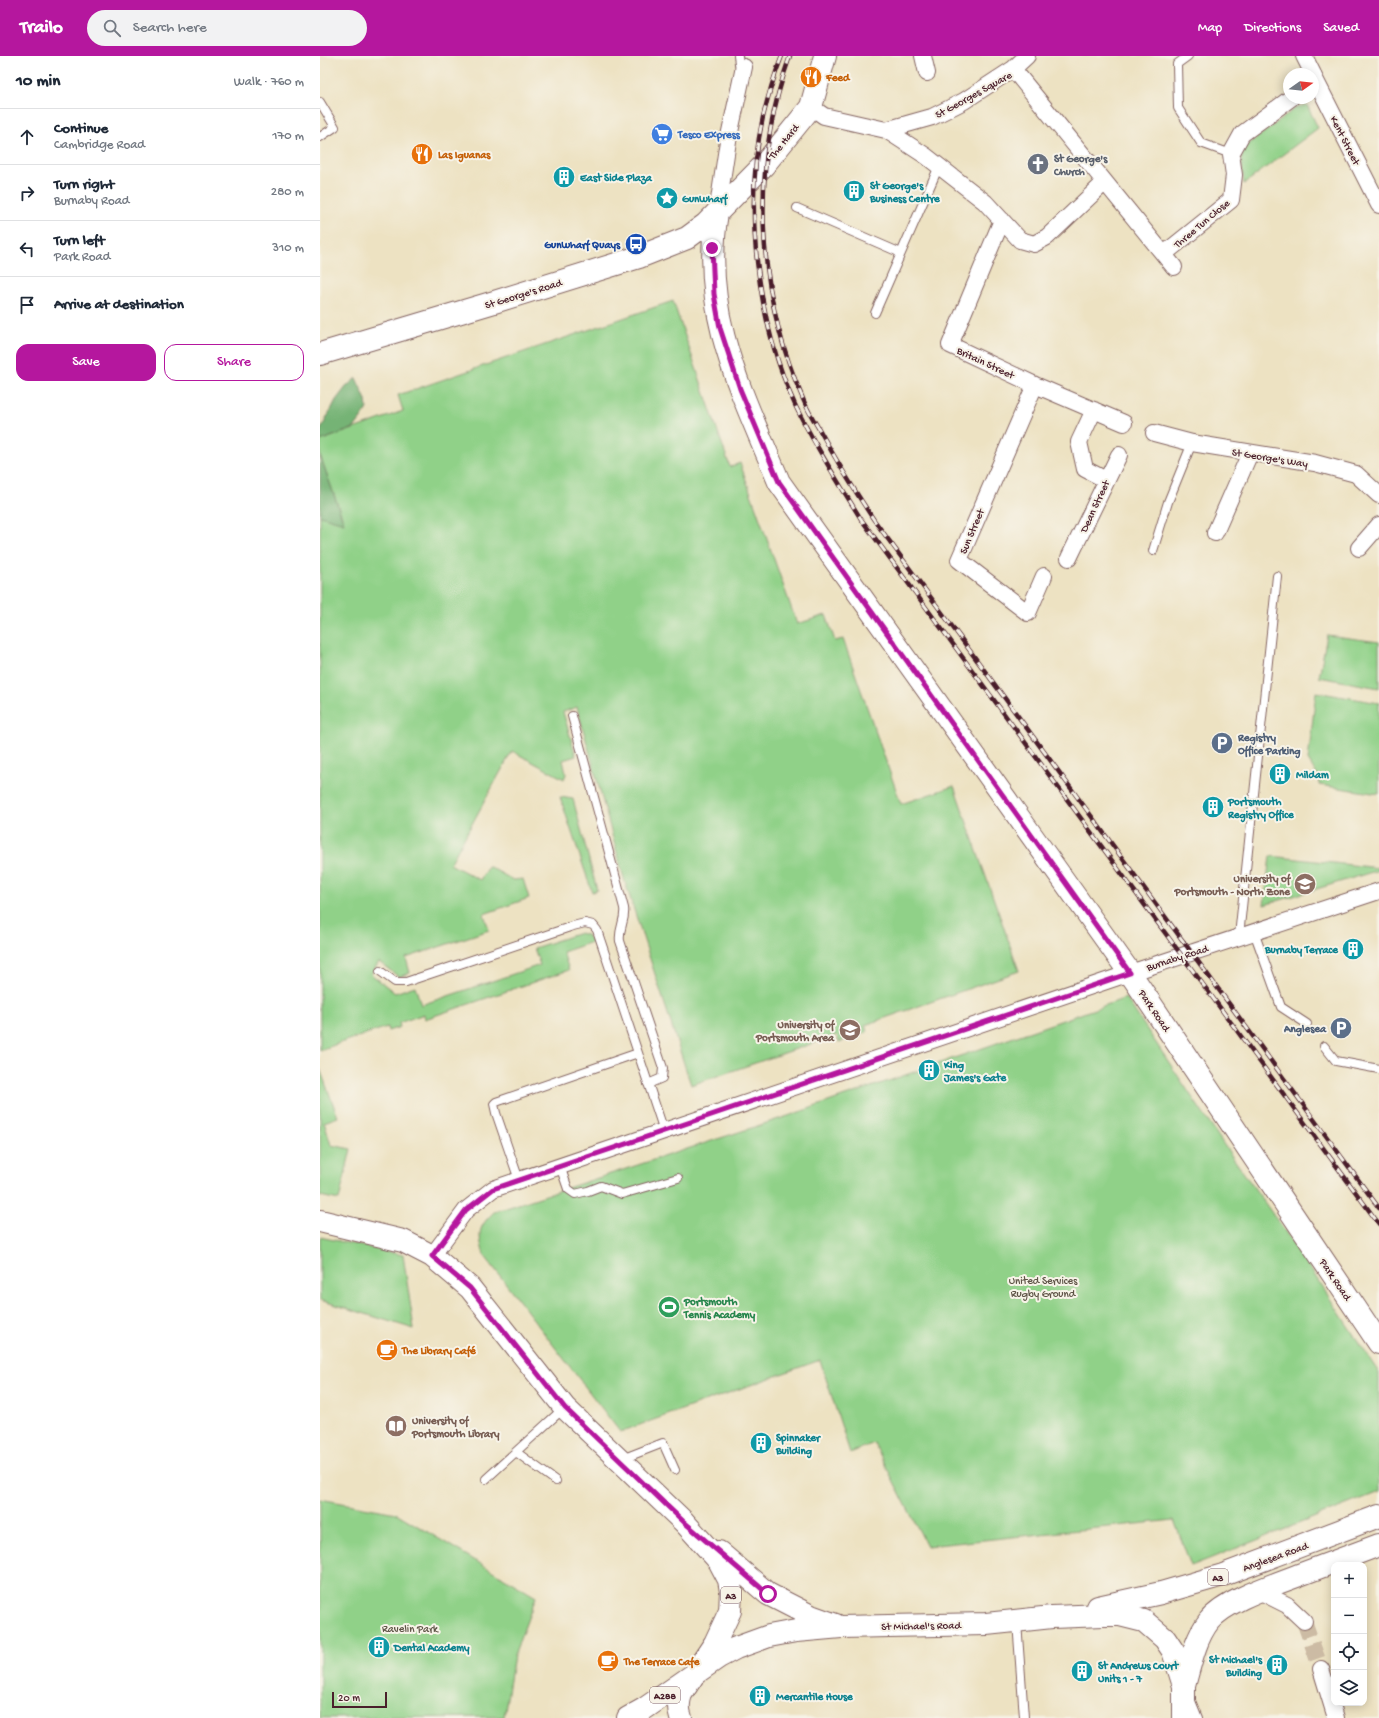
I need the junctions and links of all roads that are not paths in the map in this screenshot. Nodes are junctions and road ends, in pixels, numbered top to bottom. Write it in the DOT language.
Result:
graph roads {
  1 [pos="825,56"];
  2 [pos="923,56"];
  3 [pos="1027,56"];
  4 [pos="1188,56"];
  5 [pos="1304,56"];
  6 [pos="741,63"];
  7 [pos="1309,68"];
  8 [pos="1013,69"];
  9 [pos="927,73"];
  10 [pos="1319,87"];
  11 [pos="320,102"];
  12 [pos="1284,104"];
  13 [pos="810,107"];
  14 [pos="886,130"];
  15 [pos="320,137"];
  16 [pos="1231,154"];
  17 [pos="940,166"];
  18 [pos="1105,182"];
  19 [pos="1375,187"];
  20 [pos="1379,204"];
  21 [pos="797,208"];
  22 [pos="717,213"];
  23 [pos="1002,220"];
  24 [pos="901,253"];
  25 [pos="1164,254"];
  26 [pos="1174,267"];
  27 [pos="875,313"];
  28 [pos="320,354"];
  29 [pos="1035,385"];
  30 [pos="1094,410"];
  31 [pos="1124,422"];
  32 [pos="1154,433"];
  33 [pos="1192,443"];
  34 [pos="1250,453"];
  35 [pos="1119,455"];
  36 [pos="1106,480"];
  37 [pos="1379,495"];
  38 [pos="1379,525"];
  39 [pos="1215,533"];
  40 [pos="1359,548"];
  41 [pos="1153,551"];
  42 [pos="1070,558"];
  43 [pos="1044,576"];
  44 [pos="1277,576"];
  45 [pos="572,716"];
  46 [pos="1379,891"];
  47 [pos="1246,934"];
  48 [pos="380,971"];
  49 [pos="1130,973"];
  50 [pos="1307,1024"];
  51 [pos="1324,1046"];
  52 [pos="638,1053"];
  53 [pos="1379,1069"];
  54 [pos="648,1084"];
  55 [pos="664,1131"];
  56 [pos="560,1166"];
  57 [pos="678,1178"];
  58 [pos="519,1180"];
  59 [pos="320,1221"];
  60 [pos="432,1256"];
  61 [pos="1379,1343"];
  62 [pos="565,1408"];
  63 [pos="516,1452"];
  64 [pos="619,1460"];
  65 [pos="675,1470"];
  66 [pos="486,1479"];
  67 [pos="556,1480"];
  68 [pos="1379,1516"];
  69 [pos="684,1522"];
  70 [pos="1379,1545"];
  71 [pos="1259,1591"];
  72 [pos="1052,1617"];
  73 [pos="1017,1621"];
  74 [pos="1304,1621"];
  75 [pos="841,1627"];
  76 [pos="1321,1669"];
  77 [pos="693,1674"];
  78 [pos="1184,1686"];
  79 [pos="1024,1717"];
  80 [pos="628,1718"];
  81 [pos="681,1718"];
  82 [pos="1184,1718"];
  83 [pos="1198,1718"];
  84 [pos="1336,1718"];
  1 -- 13 [label="main road, The Hard"];
  2 -- 9 [label="street"];
  3 -- 8 [label="street"];
  4 -- 16 [label="lane"];
  5 -- 7 [label="street, Kent Street"];
  6 -- 22 [label="street"];
  8 -- 14 [label="street, St Georges Square"];
  8 -- 18 [label="street, St Georges Square"];
  10 -- 19 [label="street, Kent Street"];
  11 -- 15 [label="lane"];
  12 -- 16 [label="street"];
  13 -- 14 [label="street, St Georges Square"];
  13 -- 22 [label="main road, The Hard"];
  14 -- 17 [label="street, St Georges Square"];
  16 -- 25 [label="street, Three Tun Close"];
  17 -- 23 [label="street, St Georges Square"];
  17 -- 24 [label="lane"];
  18 -- 23 [label="street, St Georges Square"];
  18 -- 25 [label="street, St Georges Square"];
  19 -- 20 [label="street, Kent Street"];
  21 -- 24 [label="lane"];
  22 -- 28 [label="main road, St George's Road"];
  22 -- 49 [label="main road, Park Road"];
  23 -- 29 [label="street, Britain Street"];
  24 -- 27 [label="lane"];
  25 -- 26 [label="street, St Georges Square"];
  29 -- 30 [label="street, Britain Street"];
  29 -- 43 [label="street, Sun Street"];
  30 -- 31 [label="street, Britain Street"];
  30 -- 36 [label="street"];
  32 -- 33 [label="street, St George's Way"];
  33 -- 34 [label="street, St George's Way"];
  33 -- 41 [label="lane"];
  34 -- 37 [label="street, St George's Way"];
  34 -- 39 [label="street"];
  35 -- 36 [label="street, Dean Street"];
  36 -- 42 [label="street, Dean Street"];
  38 -- 40 [label="street"];
  44 -- 47 [label="lane"];
  45 -- 54 [label="lane"];
  46 -- 47 [label="street, Burnaby Road"];
  47 -- 49 [label="street, Burnaby Road"];
  47 -- 50 [label="lane"];
  48 -- 52 [label="lane"];
  49 -- 55 [label="street, Burnaby Road"];
  49 -- 61 [label="main road, Park Road"];
  51 -- 53 [label="lane"];
  52 -- 54 [label="lane"];
  52 -- 58 [label="lane"];
  54 -- 55 [label="lane"];
  55 -- 56 [label="street, Burnaby Road"];
  56 -- 57 [label="lane"];
  56 -- 58 [label="street, Burnaby Road"];
  58 -- 60 [label="street, Burnaby Road"];
  59 -- 60 [label="main road, A3"];
  60 -- 62 [label="main road, A3"];
  62 -- 63 [label="lane"];
  62 -- 64 [label="main road, A3"];
  63 -- 66 [label="lane"];
  63 -- 67 [label="lane"];
  64 -- 65 [label="lane"];
  64 -- 69 [label="main road, A3"];
  68 -- 72 [label="main road, Anglesea Road / A3"];
  69 -- 75 [label="main road, A3"];
  69 -- 77 [label="main road, A3"];
  70 -- 71 [label="main road, A3"];
  71 -- 74 [label="street"];
  71 -- 78 [label="main road, A3"];
  72 -- 73 [label="main road, St Michael's Road / A3"];
  72 -- 78 [label="main road, St Michael's Road / A3"];
  73 -- 75 [label="main road, St Michael's Road / A3"];
  73 -- 79 [label="lane"];
  75 -- 77 [label="main road, St Michael's Road / A3"];
  76 -- 84 [label="street"];
  77 -- 80 [label="main road, A288"];
  77 -- 81 [label="main road, A3"];
  78 -- 82 [label="main road, A3"];
  78 -- 83 [label="lane"];
}
